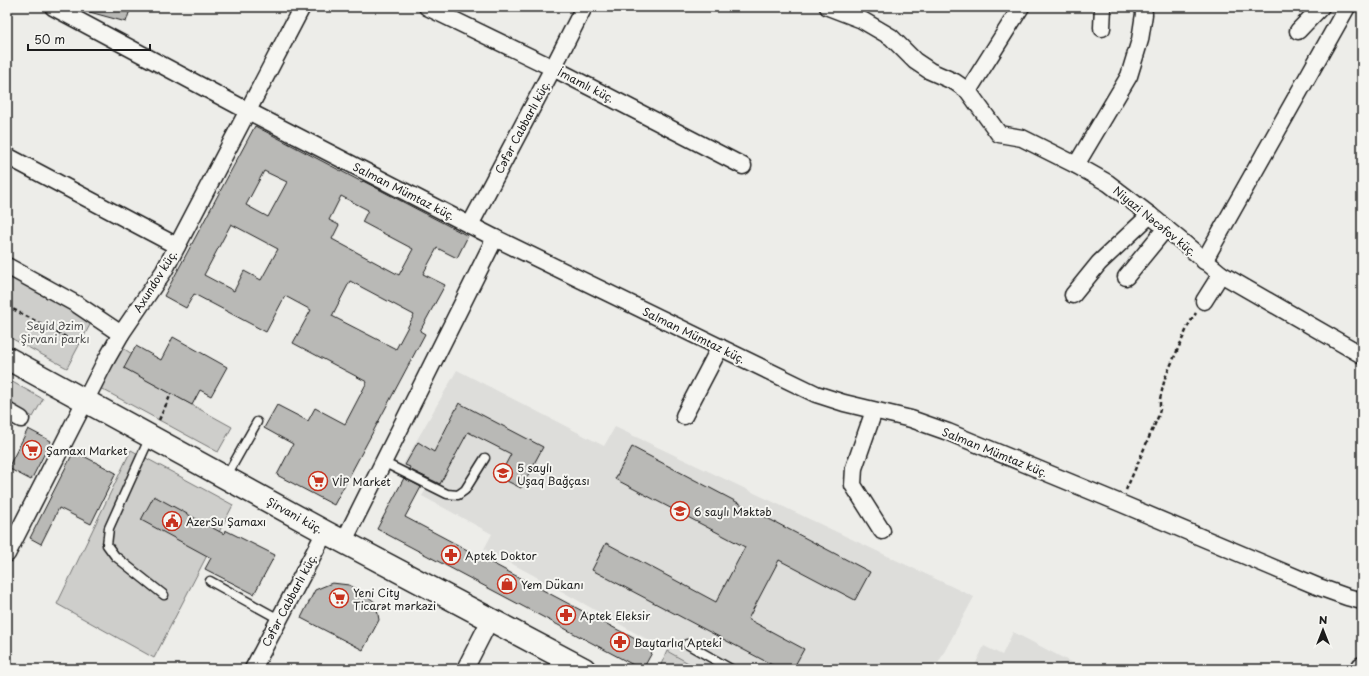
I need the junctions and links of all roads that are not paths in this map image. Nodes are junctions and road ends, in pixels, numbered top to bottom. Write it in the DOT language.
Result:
graph roads {
  1 [pos="53,7"];
  2 [pos="302,7"];
  3 [pos="427,7"];
  4 [pos="584,7"];
  5 [pos="828,7"];
  6 [pos="1021,7"];
  7 [pos="1103,7"];
  8 [pos="1143,7"];
  9 [pos="1321,7"];
  10 [pos="1348,7"];
  11 [pos="1102,28"];
  12 [pos="1298,31"];
  13 [pos="553,68"];
  14 [pos="968,91"];
  15 [pos="248,111"];
  16 [pos="7,156"];
  17 [pos="1076,165"];
  18 [pos="743,166"];
  19 [pos="1150,215"];
  20 [pos="470,225"];
  21 [pos="1166,228"];
  22 [pos="495,238"];
  23 [pos="177,246"];
  24 [pos="1204,261"];
  25 [pos="7,266"];
  26 [pos="1221,274"];
  27 [pos="1126,277"];
  28 [pos="1073,295"];
  29 [pos="1204,301"];
  30 [pos="121,334"];
  31 [pos="720,347"];
  32 [pos="1362,355"];
  33 [pos="7,358"];
  34 [pos="84,401"];
  35 [pos="7,411"];
  36 [pos="874,411"];
  37 [pos="684,416"];
  38 [pos="21,419"];
  39 [pos="257,422"];
  40 [pos="151,437"];
  41 [pos="485,458"];
  42 [pos="383,462"];
  43 [pos="226,477"];
  44 [pos="882,531"];
  45 [pos="334,536"];
  46 [pos="7,554"];
  47 [pos="210,581"];
  48 [pos="164,595"];
  49 [pos="1362,601"];
  50 [pos="279,619"];
  51 [pos="490,620"];
  52 [pos="687,644"];
  53 [pos="253,669"];
  54 [pos="465,669"];
  55 [pos="584,669"];
  56 [pos="731,669"];
  1 -- 15 [label="street, Salman Mümtaz küç."];
  2 -- 15 [label="street, Axundov küç."];
  3 -- 13 [label="street, İmamlı küç."];
  4 -- 13 [label="street, Cəfər Cabbarlı küç."];
  5 -- 14 [label="street, Niyazi Nəcəfov küç."];
  6 -- 14 [label="street"];
  7 -- 11 [label="street"];
  8 -- 17 [label="street"];
  9 -- 12 [label="street"];
  10 -- 24 [label="street, Niyazi Nəcəfov küç."];
  13 -- 18 [label="street, İmamlı küç."];
  13 -- 20 [label="street, Cəfər Cabbarlı küç."];
  14 -- 17 [label="street, Niyazi Nəcəfov küç."];
  15 -- 20 [label="street, Salman Mümtaz küç."];
  15 -- 23 [label="street, Axundov küç."];
  16 -- 23 [label="street"];
  17 -- 19 [label="street, Niyazi Nəcəfov küç."];
  19 -- 21 [label="street, Niyazi Nəcəfov küç."];
  19 -- 28 [label="street"];
  20 -- 22 [label="street, Salman Mümtaz küç."];
  21 -- 24 [label="street, Niyazi Nəcəfov küç."];
  21 -- 27 [label="street"];
  22 -- 31 [label="street, Salman Mümtaz küç."];
  22 -- 42 [label="street, Cəfər Cabbarlı küç."];
  23 -- 30 [label="street, Axundov küç."];
  24 -- 26 [label="street, Niyazi Nəcəfov küç."];
  25 -- 30 [label="street"];
  26 -- 29 [label="street"];
  26 -- 32 [label="street, Niyazi Nəcəfov küç."];
  30 -- 34 [label="street, Axundov küç."];
  31 -- 36 [label="street, Salman Mümtaz küç."];
  31 -- 37 [label="street"];
  33 -- 34 [label="main road, Şirvani küç."];
  34 -- 40 [label="main road, Şirvani küç."];
  34 -- 46 [label="street, Axundov küç."];
  35 -- 38 [label="street"];
  36 -- 44 [label="street"];
  36 -- 49 [label="street, Salman Mümtaz küç."];
  39 -- 43 [label="lane"];
  40 -- 43 [label="main road, Şirvani küç."];
  40 -- 48 [label="lane"];
  41 -- 42 [label="lane"];
  42 -- 45 [label="street, Cəfər Cabbarlı küç."];
  43 -- 45 [label="main road, Şirvani küç."];
  45 -- 50 [label="street, Cəfər Cabbarlı küç."];
  45 -- 51 [label="main road, Şirvani küç."];
  47 -- 50 [label="lane"];
  50 -- 53 [label="street, Cəfər Cabbarlı küç."];
  51 -- 54 [label="street"];
  51 -- 55 [label="main road, Şirvani küç."];
  52 -- 56 [label="lane"];
}
